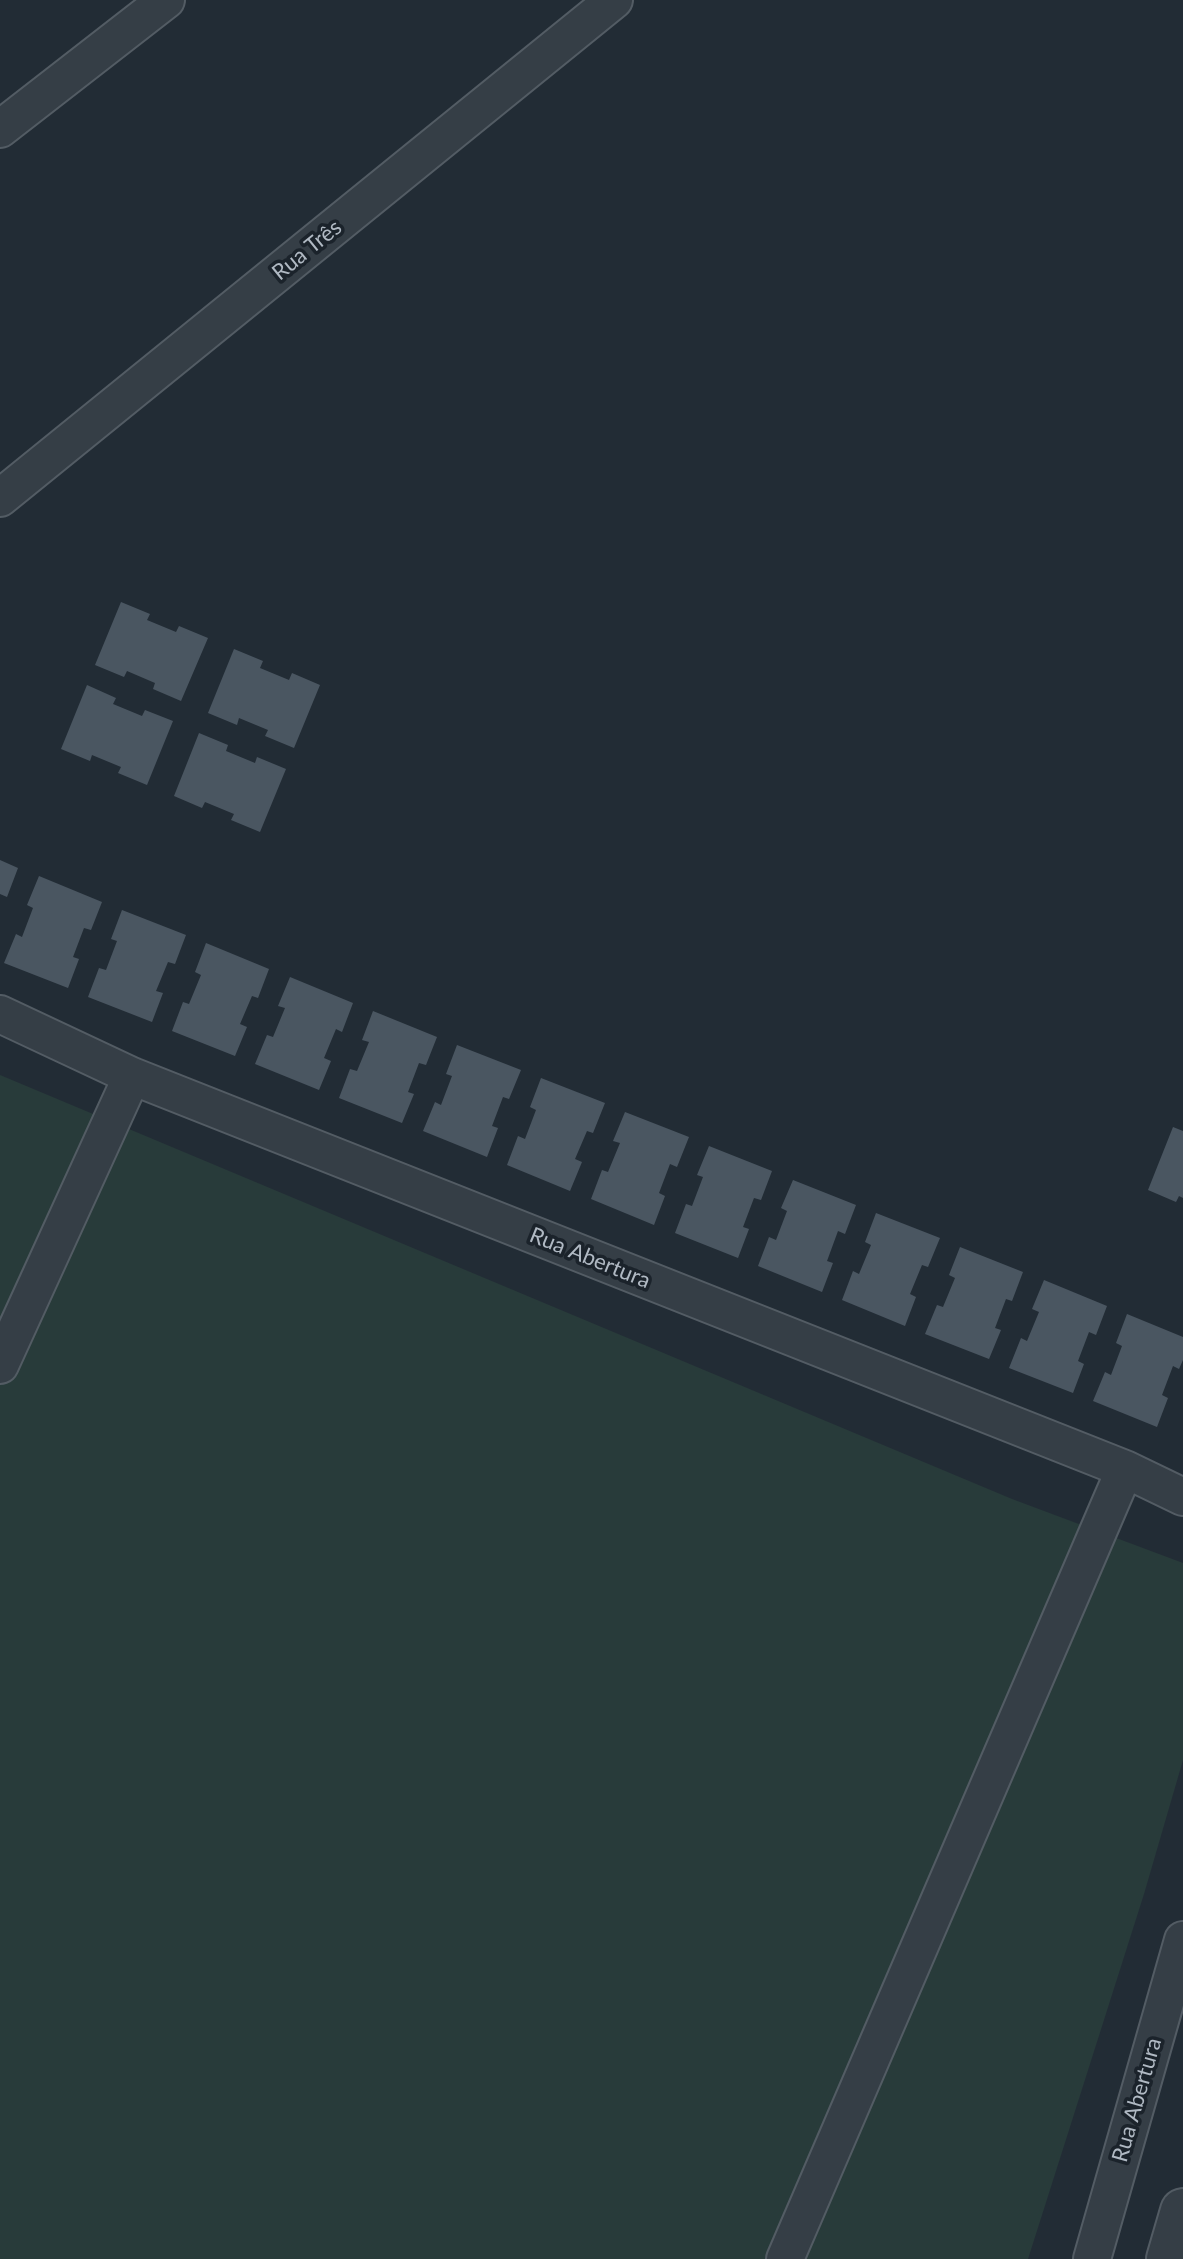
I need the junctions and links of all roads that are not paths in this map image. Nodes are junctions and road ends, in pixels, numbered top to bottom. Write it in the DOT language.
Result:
graph roads {
  1 [pos="166,0"];
  2 [pos="614,0"];
  3 [pos="0,129"];
  4 [pos="0,498"];
  5 [pos="0,1014"];
  6 [pos="132,1076"];
  7 [pos="0,1365"];
  8 [pos="1125,1469"];
  9 [pos="1183,1497"];
  10 [pos="1183,1940"];
  11 [pos="1183,2211"];
  12 [pos="785,2259"];
  13 [pos="1092,2259"];
  14 [pos="1169,2259"];
  1 -- 3 [label="street"];
  2 -- 4 [label="street, Rua Três"];
  5 -- 6 [label="street, Rua Abertura"];
  6 -- 7 [label="street"];
  6 -- 8 [label="street, Rua Abertura"];
  8 -- 9 [label="street, Rua Abertura"];
  8 -- 12 [label="street"];
  10 -- 13 [label="street, Rua Abertura"];
  11 -- 14 [label="street"];
}
